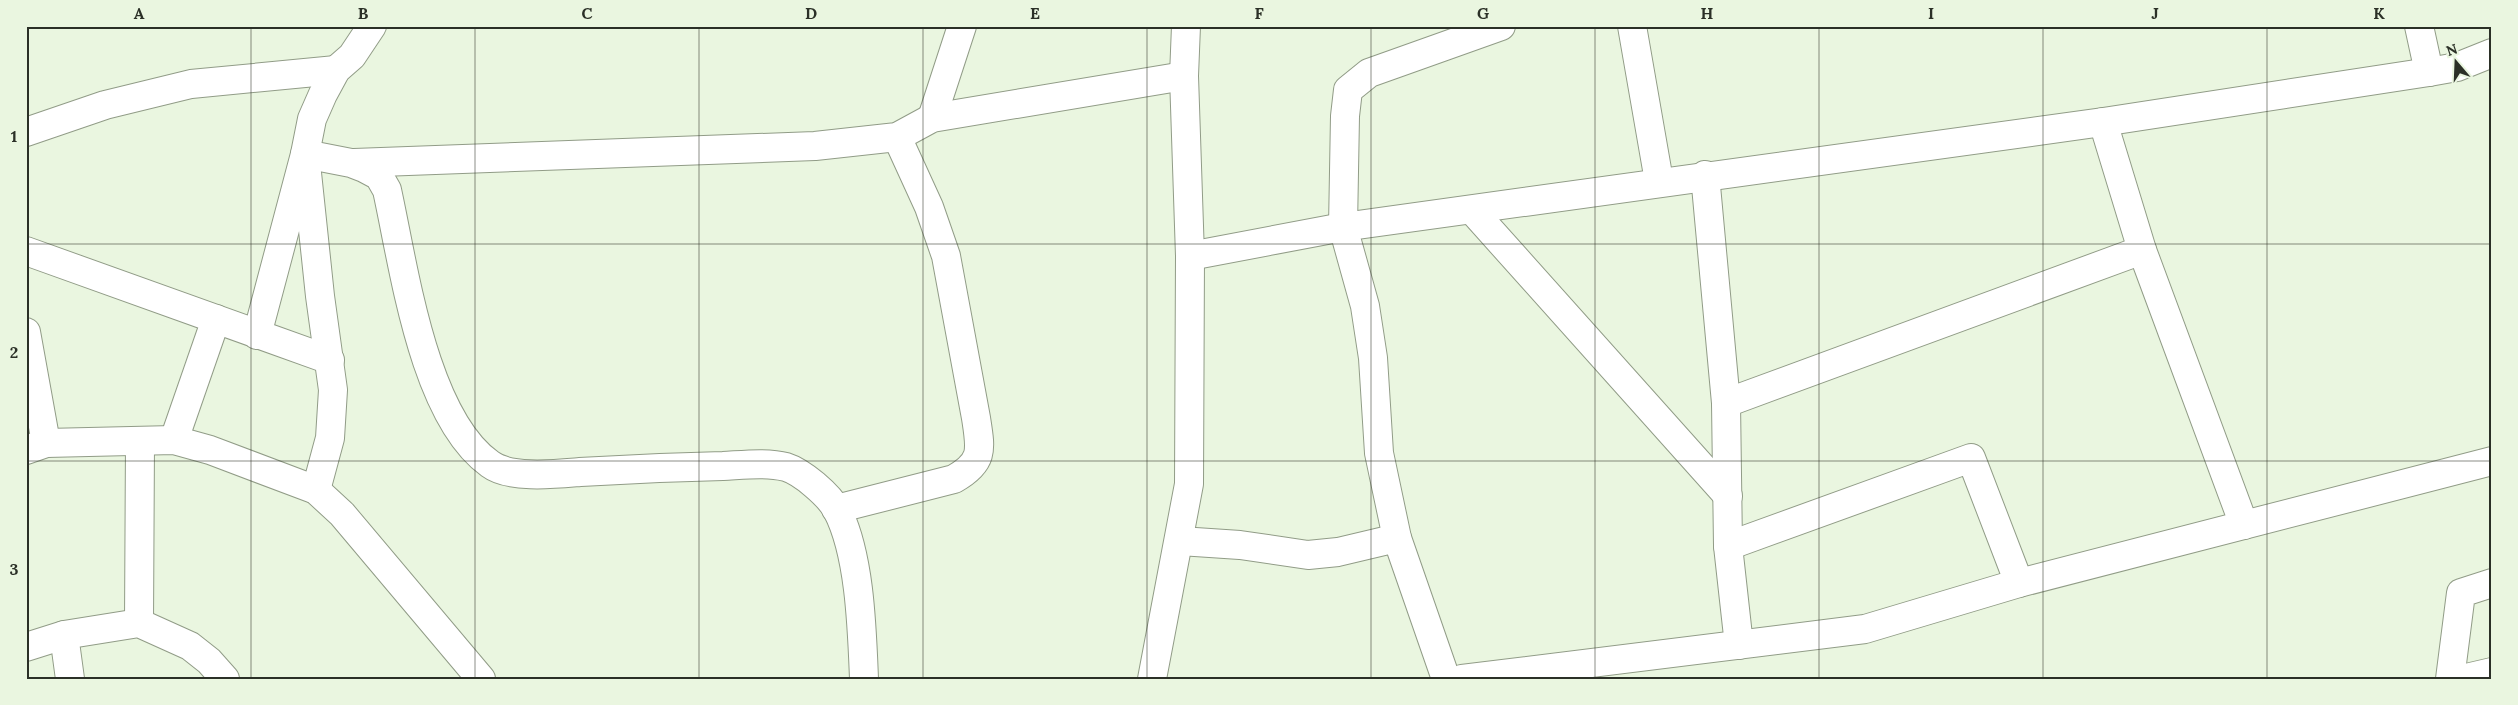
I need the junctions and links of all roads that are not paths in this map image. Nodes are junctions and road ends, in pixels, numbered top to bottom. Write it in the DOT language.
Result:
graph roads {
  1 [pos="372,26"];
  2 [pos="962,26"];
  3 [pos="1186,26"];
  4 [pos="1501,26"];
  5 [pos="1632,26"];
  6 [pos="2419,26"];
  7 [pos="2492,53"];
  8 [pos="336,70"];
  9 [pos="2429,72"];
  10 [pos="1184,76"];
  11 [pos="932,118"];
  12 [pos="2103,122"];
  13 [pos="26,132"];
  14 [pos="897,137"];
  15 [pos="304,154"];
  16 [pos="351,163"];
  17 [pos="1705,175"];
  18 [pos="1658,182"];
  19 [pos="1472,210"];
  20 [pos="1343,227"];
  21 [pos="2142,250"];
  22 [pos="26,251"];
  23 [pos="1190,256"];
  24 [pos="216,319"];
  25 [pos="26,332"];
  26 [pos="257,335"];
  27 [pos="330,360"];
  28 [pos="1726,403"];
  29 [pos="174,440"];
  30 [pos="140,442"];
  31 [pos="36,447"];
  32 [pos="2492,461"];
  33 [pos="316,490"];
  34 [pos="1728,496"];
  35 [pos="836,508"];
  36 [pos="2244,525"];
  37 [pos="1397,538"];
  38 [pos="1180,541"];
  39 [pos="1728,546"];
  40 [pos="2019,583"];
  41 [pos="2492,583"];
  42 [pos="139,623"];
  43 [pos="64,635"];
  44 [pos="1739,645"];
  45 [pos="26,646"];
  46 [pos="2492,672"];
  47 [pos="70,679"];
  48 [pos="226,679"];
  49 [pos="481,679"];
  50 [pos="864,679"];
  51 [pos="1152,679"];
  52 [pos="1446,679"];
  53 [pos="1462,679"];
  54 [pos="2450,679"];
  55 [pos="2462,679"];
  1 -- 8 [label="street"];
  2 -- 11 [label="street"];
  3 -- 10 [label="street"];
  4 -- 20 [label="street"];
  5 -- 18 [label="street"];
  6 -- 9 [label="street"];
  7 -- 9 [label="street"];
  8 -- 13 [label="street"];
  8 -- 15 [label="street"];
  9 -- 12 [label="street"];
  10 -- 11 [label="street"];
  10 -- 23 [label="street"];
  11 -- 14 [label="street"];
  12 -- 17 [label="street"];
  12 -- 21 [label="street"];
  14 -- 16 [label="street"];
  14 -- 35 [label="street"];
  15 -- 16 [label="street"];
  15 -- 26 [label="street"];
  15 -- 27 [label="street"];
  16 -- 35 [label="street"];
  17 -- 18 [label="street"];
  17 -- 28 [label="street"];
  18 -- 19 [label="street"];
  19 -- 20 [label="street"];
  19 -- 34 [label="street"];
  20 -- 23 [label="street"];
  20 -- 37 [label="street"];
  21 -- 28 [label="street"];
  21 -- 36 [label="street"];
  22 -- 24 [label="street"];
  23 -- 38 [label="street"];
  24 -- 26 [label="street"];
  24 -- 29 [label="street"];
  25 -- 31 [label="street"];
  26 -- 27 [label="street"];
  27 -- 33 [label="street"];
  28 -- 34 [label="street"];
  29 -- 30 [label="street"];
  29 -- 33 [label="street"];
  30 -- 31 [label="street"];
  30 -- 42 [label="street"];
  32 -- 36 [label="street"];
  33 -- 49 [label="street"];
  34 -- 39 [label="street"];
  35 -- 50 [label="street"];
  36 -- 40 [label="street"];
  37 -- 38 [label="street"];
  37 -- 52 [label="street"];
  38 -- 51 [label="street"];
  39 -- 40 [label="street"];
  39 -- 44 [label="street"];
  40 -- 44 [label="street"];
  41 -- 54 [label="street"];
  42 -- 43 [label="street"];
  42 -- 48 [label="street"];
  43 -- 45 [label="street"];
  43 -- 47 [label="street"];
  44 -- 53 [label="street"];
  46 -- 55 [label="street"];
}
